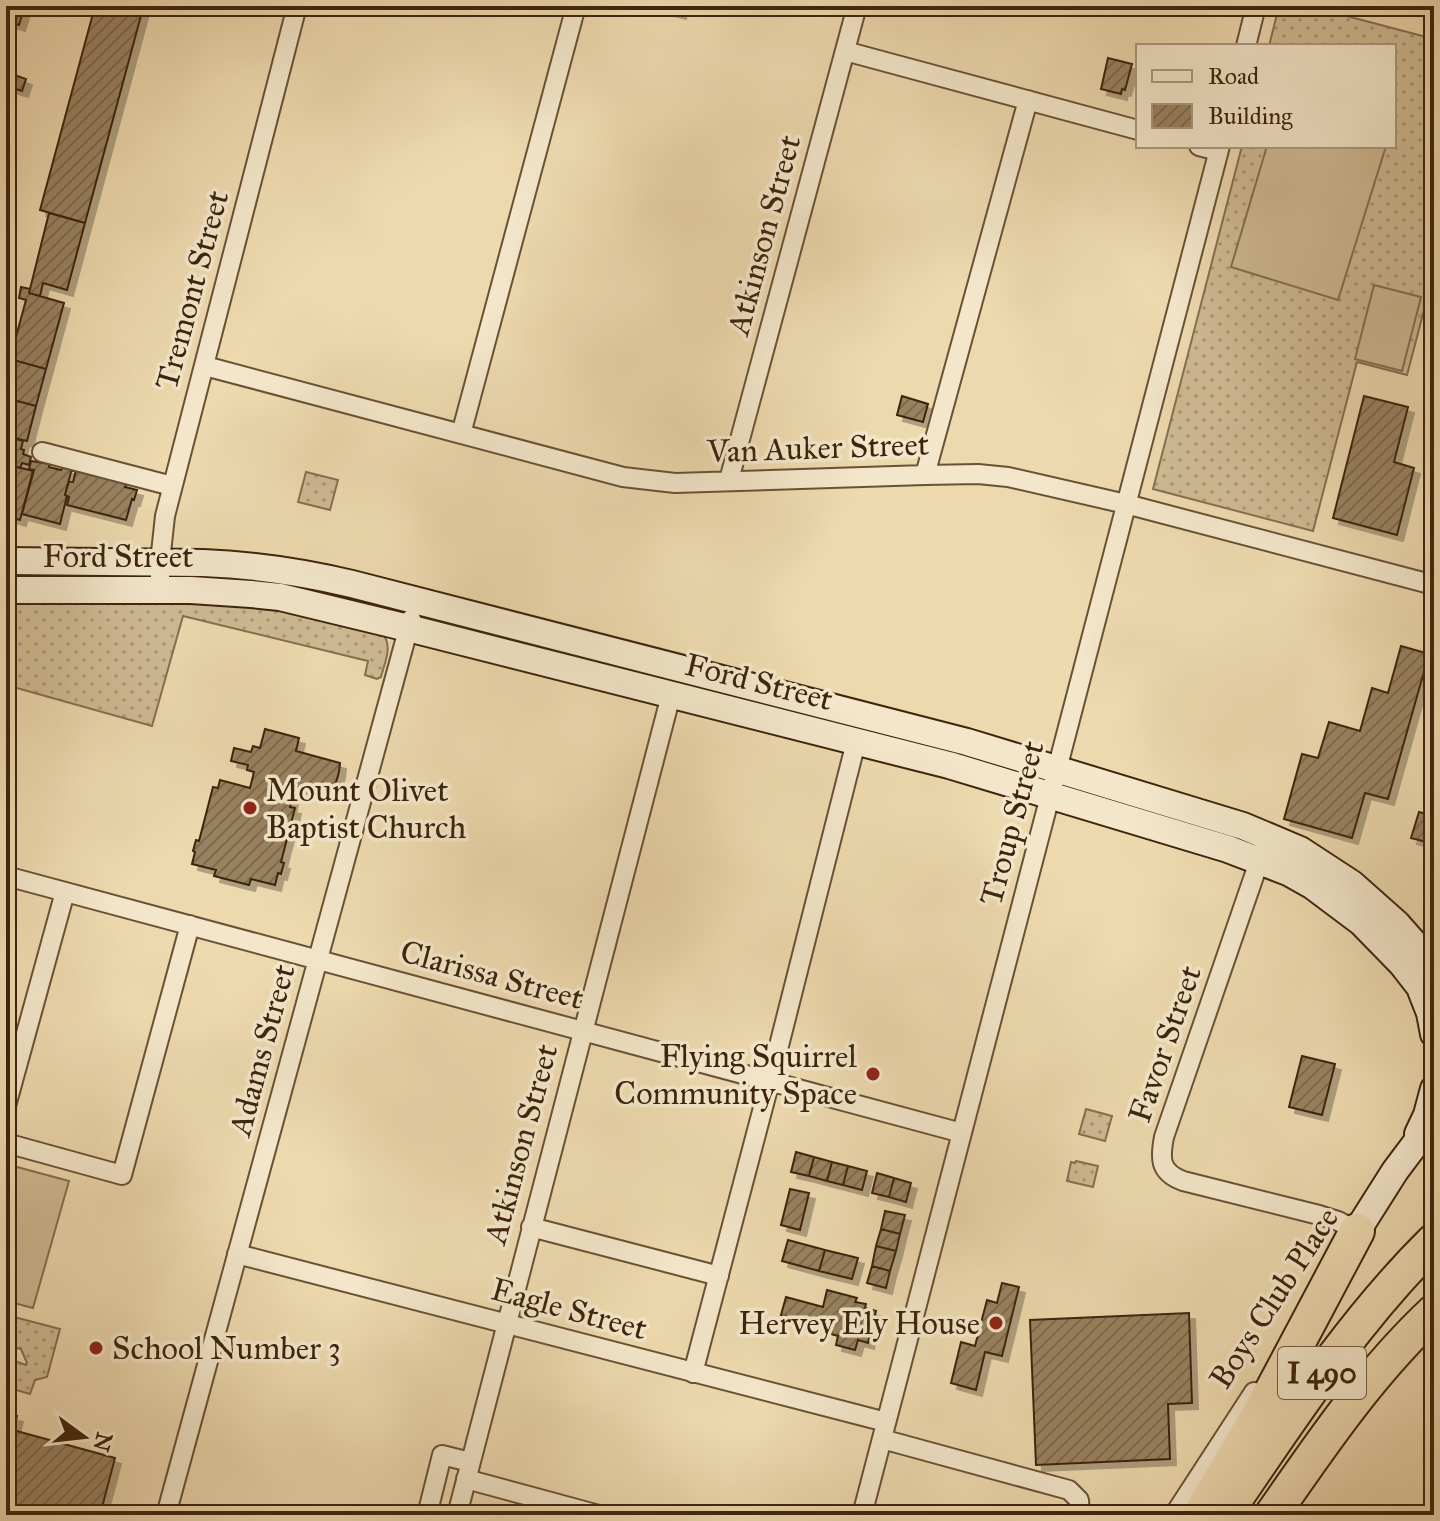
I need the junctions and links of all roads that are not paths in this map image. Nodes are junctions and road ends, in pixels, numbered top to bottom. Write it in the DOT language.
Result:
graph roads {
  1 [pos="297,6"];
  2 [pos="576,6"];
  3 [pos="857,6"];
  4 [pos="1253,7"];
  5 [pos="1246,44"];
  6 [pos="845,51"];
  7 [pos="1028,100"];
  8 [pos="1136,129"];
  9 [pos="1219,149"];
  10 [pos="205,366"];
  11 [pos="461,434"];
  12 [pos="42,452"];
  13 [pos="925,475"];
  14 [pos="729,480"];
  15 [pos="172,486"];
  16 [pos="1126,504"];
  17 [pos="6,561"];
  18 [pos="160,562"];
  19 [pos="1434,585"];
  20 [pos="6,590"];
  21 [pos="160,591"];
  22 [pos="416,600"];
  23 [pos="408,628"];
  24 [pos="671,695"];
  25 [pos="856,742"];
  26 [pos="1057,769"];
  27 [pos="1050,795"];
  28 [pos="1264,848"];
  29 [pos="6,876"];
  30 [pos="65,892"];
  31 [pos="190,925"];
  32 [pos="318,960"];
  33 [pos="1429,986"];
  34 [pos="582,1031"];
  35 [pos="1434,1034"];
  36 [pos="770,1081"];
  37 [pos="1434,1089"];
  38 [pos="6,1106"];
  39 [pos="1434,1119"];
  40 [pos="962,1133"];
  41 [pos="6,1143"];
  42 [pos="1411,1147"];
  43 [pos="531,1227"];
  44 [pos="1357,1231"];
  45 [pos="1434,1241"];
  46 [pos="237,1254"];
  47 [pos="719,1276"];
  48 [pos="1434,1312"];
  49 [pos="505,1324"];
  50 [pos="693,1373"];
  51 [pos="884,1431"];
  52 [pos="468,1470"];
  53 [pos="166,1515"];
  54 [pos="427,1515"];
  55 [pos="457,1515"];
  56 [pos="599,1515"];
  57 [pos="862,1515"];
  58 [pos="1080,1515"];
  59 [pos="1174,1515"];
  60 [pos="1200,1515"];
  61 [pos="1224,1515"];
  62 [pos="1272,1515"];
  1 -- 10 [label="street, Tremont Street"];
  2 -- 11 [label="street"];
  3 -- 6 [label="street, Atkinson Street"];
  4 -- 5 [label="street"];
  6 -- 7 [label="street"];
  6 -- 14 [label="street, Atkinson Street"];
  7 -- 8 [label="street"];
  7 -- 13 [label="street"];
  9 -- 16 [label="street, Troup Street"];
  10 -- 11 [label="street, Van Auker Street"];
  10 -- 15 [label="street, Tremont Street"];
  11 -- 14 [label="street, Van Auker Street"];
  12 -- 15 [label="street"];
  13 -- 14 [label="street, Van Auker Street"];
  13 -- 16 [label="street, Van Auker Street"];
  15 -- 18 [label="street, Tremont Street"];
  16 -- 19 [label="street, Van Auker Street"];
  16 -- 26 [label="street, Troup Street"];
  17 -- 18 [label="main road, Ford Street"];
  18 -- 21 [label="street, Tremont Street"];
  18 -- 22 [label="main road, Ford Street"];
  20 -- 21 [label="main road, Ford Street"];
  21 -- 23 [label="main road, Ford Street"];
  22 -- 23 [label="street, Adams Street"];
  22 -- 26 [label="main road, Ford Street"];
  23 -- 24 [label="main road, Ford Street"];
  23 -- 32 [label="street, Adams Street"];
  24 -- 25 [label="main road, Ford Street"];
  24 -- 34 [label="street, Atkinson Street"];
  25 -- 27 [label="main road, Ford Street"];
  25 -- 36 [label="street"];
  26 -- 27 [label="street, Troup Street"];
  26 -- 28 [label="main road, Ford Street"];
  27 -- 28 [label="main road, Ford Street"];
  27 -- 40 [label="street, Troup Street"];
  28 -- 33 [label="main road, Ford Street"];
  28 -- 44 [label="street, Favor Street"];
  29 -- 30 [label="street, Clarissa Street"];
  30 -- 31 [label="street, Clarissa Street"];
  30 -- 38 [label="street"];
  31 -- 32 [label="street, Clarissa Street"];
  31 -- 41 [label="street"];
  32 -- 34 [label="street, Clarissa Street"];
  32 -- 46 [label="street, Adams Street"];
  33 -- 35 [label="main road"];
  34 -- 36 [label="street, Clarissa Street"];
  34 -- 43 [label="street, Atkinson Street"];
  36 -- 40 [label="street, Clarissa Street"];
  36 -- 47 [label="street"];
  37 -- 42 [label="main road"];
  39 -- 42 [label="main road, Boys Club Place"];
  40 -- 51 [label="street, Troup Street"];
  42 -- 44 [label="main road, Boys Club Place"];
  43 -- 47 [label="street"];
  43 -- 49 [label="street, Atkinson Street"];
  44 -- 59 [label="street, Boys Club Place"];
  44 -- 60 [label="highway"];
  45 -- 61 [label="highway, I 490"];
  46 -- 49 [label="street, Eagle Street"];
  46 -- 53 [label="street, Adams Street"];
  47 -- 50 [label="street"];
  48 -- 62 [label="highway, I 490"];
  49 -- 50 [label="street, Eagle Street"];
  49 -- 52 [label="street, Atkinson Street"];
  50 -- 51 [label="street, Eagle Street"];
  51 -- 57 [label="street, Troup Street"];
  51 -- 58 [label="street, Eagle Street"];
  52 -- 54 [label="street"];
  52 -- 55 [label="street, Atkinson Street"];
  52 -- 56 [label="street"];
}
